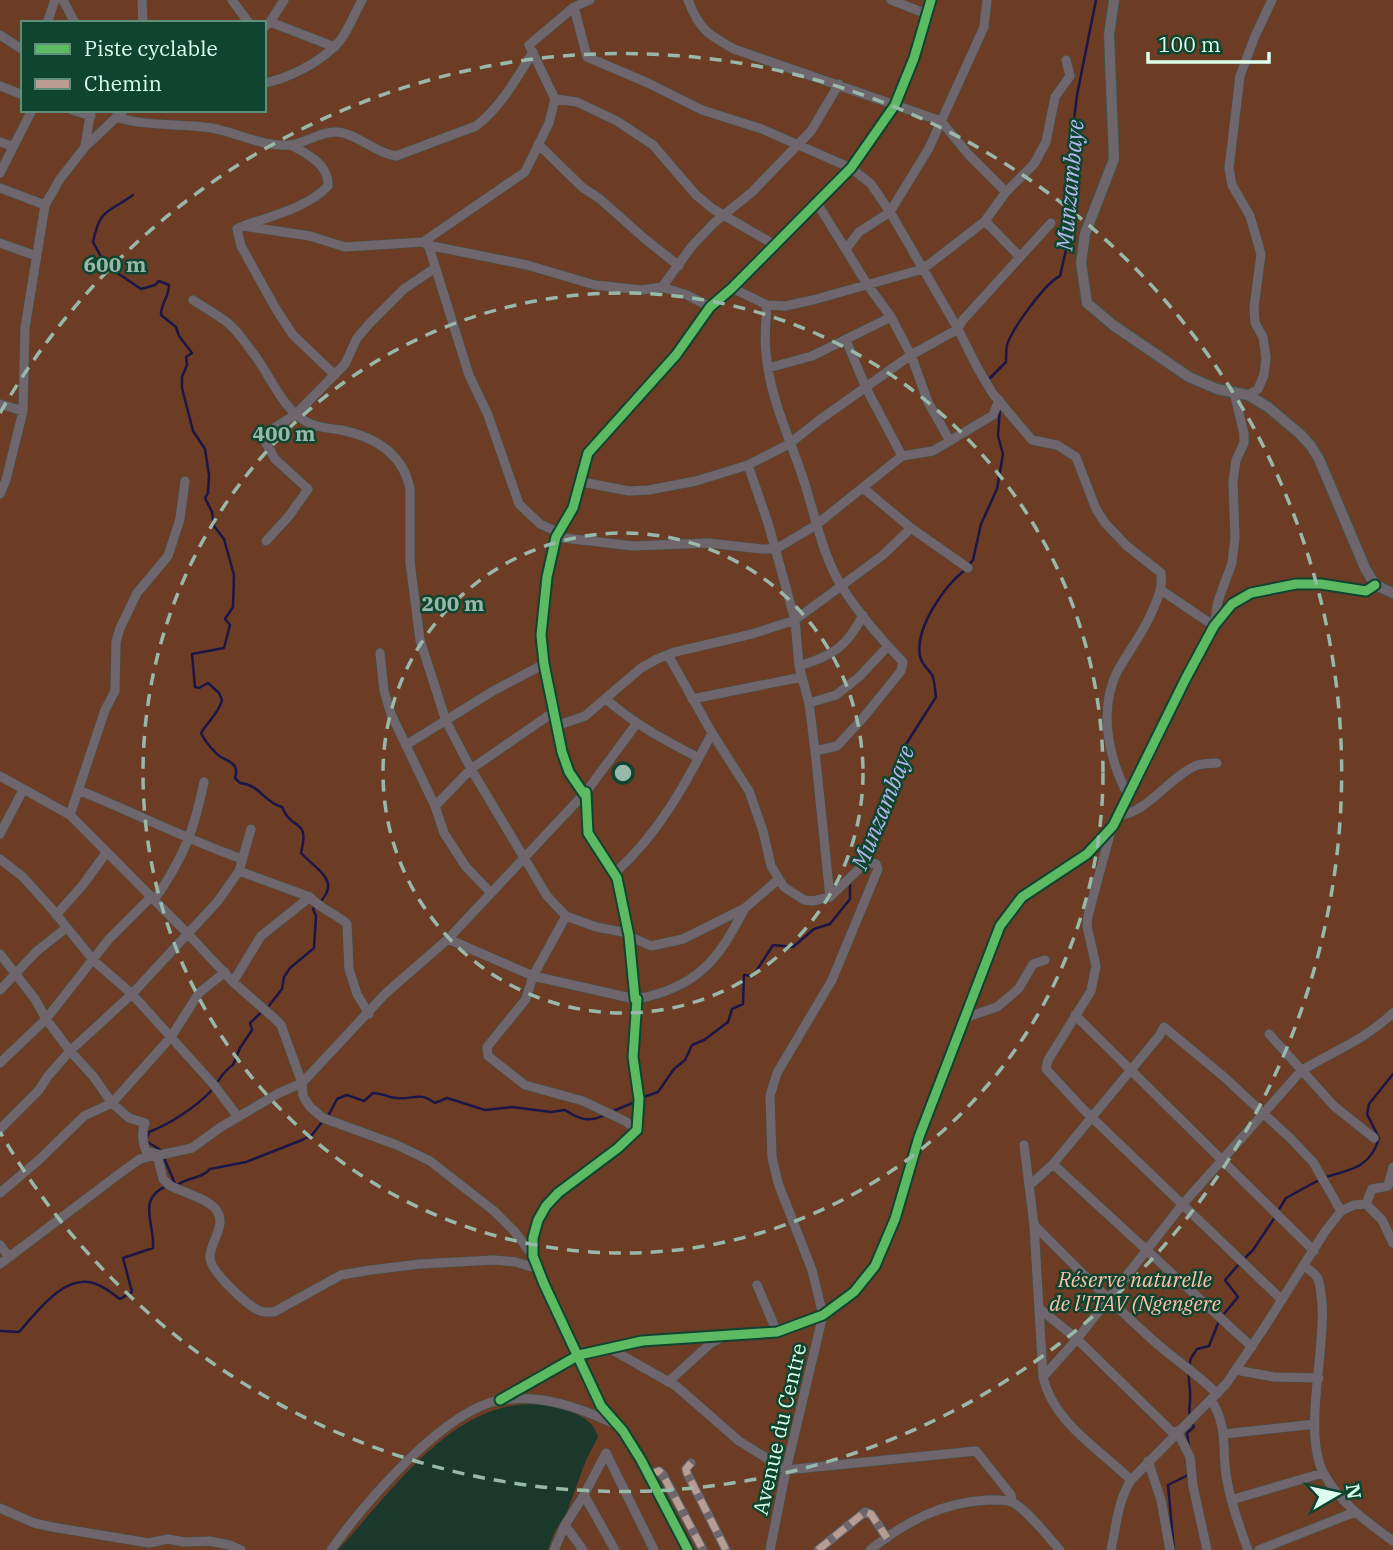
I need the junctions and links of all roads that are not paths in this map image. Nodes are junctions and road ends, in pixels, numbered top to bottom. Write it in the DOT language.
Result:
graph roads {
  1 [pos="55,0"];
  2 [pos="63,0"];
  3 [pos="142,0"];
  4 [pos="232,0"];
  5 [pos="284,0"];
  6 [pos="362,0"];
  7 [pos="590,0"];
  8 [pos="688,0"];
  9 [pos="891,0"];
  10 [pos="931,0"];
  11 [pos="987,0"];
  12 [pos="1114,0"];
  13 [pos="1272,0"];
  14 [pos="575,4"];
  15 [pos="927,14"];
  16 [pos="47,21"];
  17 [pos="74,21"];
  18 [pos="143,21"];
  19 [pos="248,21"];
  20 [pos="267,24"];
  21 [pos="0,35"];
  22 [pos="335,47"];
  23 [pos="21,49"];
  24 [pos="533,52"];
  25 [pos="1066,60"];
  26 [pos="266,83"];
  27 [pos="839,84"];
  28 [pos="0,86"];
  29 [pos="21,94"];
  30 [pos="555,99"];
  31 [pos="895,105"];
  32 [pos="31,112"];
  33 [pos="91,113"];
  34 [pos="120,113"];
  35 [pos="941,121"];
  36 [pos="0,142"];
  37 [pos="538,144"];
  38 [pos="799,144"];
  39 [pos="290,145"];
  40 [pos="12,146"];
  41 [pos="85,147"];
  42 [pos="851,167"];
  43 [pos="0,173"];
  44 [pos="0,188"];
  45 [pos="1006,192"];
  46 [pos="817,203"];
  47 [pos="45,205"];
  48 [pos="890,212"];
  49 [pos="724,216"];
  50 [pos="985,220"];
  51 [pos="1051,223"];
  52 [pos="243,226"];
  53 [pos="0,243"];
  54 [pos="775,244"];
  55 [pos="426,245"];
  56 [pos="846,249"];
  57 [pos="36,256"];
  58 [pos="1020,257"];
  59 [pos="679,266"];
  60 [pos="435,268"];
  61 [pos="923,269"];
  62 [pos="867,284"];
  63 [pos="662,287"];
  64 [pos="732,288"];
  65 [pos="193,300"];
  66 [pos="767,305"];
  67 [pos="710,307"];
  68 [pos="891,317"];
  69 [pos="958,329"];
  70 [pos="846,340"];
  71 [pos="911,355"];
  72 [pos="768,368"];
  73 [pos="335,375"];
  74 [pos="866,388"];
  75 [pos="1234,392"];
  76 [pos="1248,395"];
  77 [pos="996,397"];
  78 [pos="0,404"];
  79 [pos="23,411"];
  80 [pos="296,414"];
  81 [pos="950,441"];
  82 [pos="789,444"];
  83 [pos="902,456"];
  84 [pos="748,465"];
  85 [pos="3,478"];
  86 [pos="185,481"];
  87 [pos="582,482"];
  88 [pos="863,488"];
  89 [pos="0,494"];
  90 [pos="816,525"];
  91 [pos="911,528"];
  92 [pos="558,535"];
  93 [pos="266,541"];
  94 [pos="776,548"];
  95 [pos="968,568"];
  96 [pos="1375,585"];
  97 [pos="842,586"];
  98 [pos="1161,590"];
  99 [pos="1393,593"];
  100 [pos="863,615"];
  101 [pos="795,620"];
  102 [pos="1214,626"];
  103 [pos="888,646"];
  104 [pos="380,653"];
  105 [pos="668,655"];
  106 [pos="544,664"];
  107 [pos="799,666"];
  108 [pos="802,677"];
  109 [pos="692,698"];
  110 [pos="606,699"];
  111 [pos="809,703"];
  112 [pos="555,711"];
  113 [pos="446,721"];
  114 [pos="637,723"];
  115 [pos="556,726"];
  116 [pos="712,733"];
  117 [pos="406,745"];
  118 [pos="816,751"];
  119 [pos="699,758"];
  120 [pos="1217,763"];
  121 [pos="471,769"];
  122 [pos="0,776"];
  123 [pos="204,782"];
  124 [pos="23,790"];
  125 [pos="78,790"];
  126 [pos="585,793"];
  127 [pos="1128,795"];
  128 [pos="435,806"];
  129 [pos="69,815"];
  130 [pos="1117,816"];
  131 [pos="1113,826"];
  132 [pos="251,829"];
  133 [pos="0,834"];
  134 [pos="189,840"];
  135 [pos="106,853"];
  136 [pos="524,858"];
  137 [pos="0,859"];
  138 [pos="242,859"];
  139 [pos="239,871"];
  140 [pos="617,878"];
  141 [pos="779,878"];
  142 [pos="491,893"];
  143 [pos="310,897"];
  144 [pos="830,897"];
  145 [pos="153,898"];
  146 [pos="745,908"];
  147 [pos="56,915"];
  148 [pos="566,916"];
  149 [pos="66,929"];
  150 [pos="188,934"];
  151 [pos="628,934"];
  152 [pos="448,939"];
  153 [pos="0,954"];
  154 [pos="1045,960"];
  155 [pos="94,961"];
  156 [pos="225,972"];
  157 [pos="15,975"];
  158 [pos="533,976"];
  159 [pos="233,982"];
  160 [pos="0,990"];
  161 [pos="132,994"];
  162 [pos="636,999"];
  163 [pos="1393,1013"];
  164 [pos="369,1014"];
  165 [pos="1075,1015"];
  166 [pos="964,1018"];
  167 [pos="46,1019"];
  168 [pos="1269,1034"];
  169 [pos="171,1037"];
  170 [pos="70,1051"];
  171 [pos="0,1063"];
  172 [pos="1301,1070"];
  173 [pos="1131,1071"];
  174 [pos="302,1083"];
  175 [pos="112,1103"];
  176 [pos="1262,1113"];
  177 [pos="238,1117"];
  178 [pos="1093,1118"];
  179 [pos="0,1129"];
  180 [pos="637,1130"];
  181 [pos="1374,1138"];
  182 [pos="1024,1145"];
  183 [pos="161,1155"];
  184 [pos="1222,1161"];
  185 [pos="1053,1164"];
  186 [pos="1393,1167"];
  187 [pos="1030,1185"];
  188 [pos="0,1193"];
  189 [pos="1366,1204"];
  190 [pos="1182,1205"];
  191 [pos="1341,1211"];
  192 [pos="1034,1225"];
  193 [pos="1393,1243"];
  194 [pos="0,1245"];
  195 [pos="1146,1251"];
  196 [pos="1314,1251"];
  197 [pos="533,1256"];
  198 [pos="9,1257"];
  199 [pos="0,1264"];
  200 [pos="1305,1266"];
  201 [pos="538,1269"];
  202 [pos="757,1285"];
  203 [pos="1107,1298"];
  204 [pos="1282,1300"];
  205 [pos="1040,1309"];
  206 [pos="823,1315"];
  207 [pos="777,1332"];
  208 [pos="723,1337"];
  209 [pos="1077,1339"];
  210 [pos="1252,1347"];
  211 [pos="609,1348"];
  212 [pos="579,1355"];
  213 [pos="1236,1370"];
  214 [pos="1043,1377"];
  215 [pos="1319,1378"];
  216 [pos="668,1381"];
  217 [pos="1214,1397"];
  218 [pos="500,1400"];
  219 [pos="616,1424"];
  220 [pos="1315,1424"];
  221 [pos="1176,1433"];
  222 [pos="1224,1434"];
  223 [pos="1148,1461"];
  224 [pos="691,1462"];
  225 [pos="786,1470"];
  226 [pos="1323,1473"];
  227 [pos="649,1475"];
  228 [pos="1131,1480"];
  229 [pos="584,1495"];
  230 [pos="1231,1500"];
  231 [pos="1012,1502"];
  232 [pos="0,1508"];
  233 [pos="1355,1513"];
  234 [pos="565,1525"];
  235 [pos="887,1538"];
  236 [pos="1391,1542"];
  237 [pos="241,1550"];
  238 [pos="331,1550"];
  239 [pos="554,1550"];
  240 [pos="583,1550"];
  241 [pos="615,1550"];
  242 [pos="654,1550"];
  243 [pos="688,1550"];
  244 [pos="703,1550"];
  245 [pos="726,1550"];
  246 [pos="770,1550"];
  247 [pos="818,1550"];
  248 [pos="870,1550"];
  249 [pos="1060,1550"];
  250 [pos="1111,1550"];
  251 [pos="1170,1550"];
  252 [pos="1207,1550"];
  253 [pos="1248,1550"];
  254 [pos="1259,1550"];
  1 -- 16 [label="street"];
  2 -- 17 [label="street"];
  3 -- 18 [label="street"];
  4 -- 19 [label="street"];
  5 -- 20 [label="street"];
  6 -- 22 [label="street"];
  7 -- 14 [label="street"];
  8 -- 27 [label="street"];
  9 -- 15 [label="street"];
  10 -- 15 [label="street"];
  11 -- 35 [label="street"];
  12 -- 75 [label="street"];
  13 -- 76 [label="street"];
  14 -- 24 [label="street"];
  14 -- 38 [label="street"];
  15 -- 31 [label="street"];
  20 -- 22 [label="street"];
  21 -- 23 [label="street"];
  22 -- 26 [label="street"];
  24 -- 30 [label="street"];
  24 -- 39 [label="street"];
  25 -- 45 [label="street"];
  27 -- 31 [label="street"];
  27 -- 38 [label="street"];
  28 -- 29 [label="street"];
  30 -- 37 [label="street"];
  30 -- 49 [label="street"];
  31 -- 35 [label="street"];
  31 -- 42 [label="street"];
  32 -- 40 [label="street"];
  33 -- 41 [label="street"];
  34 -- 39 [label="street"];
  34 -- 41 [label="street"];
  35 -- 45 [label="street"];
  35 -- 48 [label="street"];
  36 -- 40 [label="street"];
  37 -- 55 [label="street"];
  37 -- 59 [label="street"];
  38 -- 42 [label="street"];
  38 -- 49 [label="street"];
  39 -- 52 [label="street"];
  40 -- 43 [label="street"];
  41 -- 47 [label="street"];
  42 -- 46 [label="street"];
  42 -- 48 [label="street"];
  44 -- 47 [label="street"];
  45 -- 50 [label="street"];
  46 -- 54 [label="street"];
  46 -- 56 [label="street"];
  47 -- 57 [label="street"];
  48 -- 56 [label="street"];
  48 -- 61 [label="street"];
  49 -- 54 [label="street"];
  49 -- 59 [label="street"];
  50 -- 58 [label="street"];
  50 -- 61 [label="street"];
  51 -- 58 [label="street"];
  52 -- 55 [label="street"];
  52 -- 73 [label="street"];
  53 -- 57 [label="street"];
  54 -- 64 [label="street"];
  55 -- 60 [label="street"];
  55 -- 63 [label="street"];
  56 -- 62 [label="street"];
  57 -- 79 [label="street"];
  58 -- 69 [label="street"];
  59 -- 63 [label="street"];
  60 -- 73 [label="street"];
  60 -- 92 [label="street"];
  61 -- 62 [label="street"];
  61 -- 69 [label="street"];
  62 -- 66 [label="street"];
  62 -- 68 [label="street"];
  63 -- 67 [label="street"];
  64 -- 66 [label="street"];
  64 -- 67 [label="street"];
  65 -- 80 [label="street"];
  66 -- 72 [label="street"];
  67 -- 87 [label="street"];
  68 -- 70 [label="street"];
  68 -- 71 [label="street"];
  69 -- 71 [label="street"];
  69 -- 77 [label="street"];
  70 -- 72 [label="street"];
  70 -- 74 [label="street"];
  71 -- 74 [label="street"];
  71 -- 81 [label="street"];
  72 -- 82 [label="street"];
  73 -- 80 [label="street"];
  74 -- 82 [label="street"];
  74 -- 83 [label="street"];
  75 -- 76 [label="street"];
  75 -- 102 [label="street"];
  76 -- 96 [label="street"];
  77 -- 81 [label="street"];
  77 -- 98 [label="street"];
  78 -- 79 [label="street"];
  79 -- 85 [label="street"];
  80 -- 93 [label="street"];
  80 -- 113 [label="street"];
  81 -- 83 [label="street"];
  82 -- 84 [label="street"];
  82 -- 90 [label="street"];
  83 -- 88 [label="street"];
  84 -- 87 [label="street"];
  84 -- 94 [label="street"];
  85 -- 89 [label="street"];
  86 -- 125 [label="street"];
  87 -- 92 [label="street"];
  88 -- 90 [label="street"];
  88 -- 91 [label="street"];
  90 -- 94 [label="street"];
  90 -- 97 [label="street"];
  91 -- 95 [label="street"];
  91 -- 97 [label="street"];
  92 -- 94 [label="street"];
  92 -- 106 [label="street"];
  94 -- 101 [label="street"];
  96 -- 99 [label="street"];
  96 -- 102 [label="street"];
  97 -- 100 [label="street"];
  97 -- 101 [label="street"];
  98 -- 102 [label="street"];
  98 -- 127 [label="street"];
  100 -- 103 [label="street"];
  100 -- 107 [label="street"];
  101 -- 105 [label="street"];
  101 -- 107 [label="street"];
  102 -- 127 [label="street"];
  103 -- 111 [label="street"];
  103 -- 118 [label="street"];
  104 -- 117 [label="street"];
  105 -- 109 [label="street"];
  105 -- 110 [label="street"];
  106 -- 112 [label="street"];
  106 -- 113 [label="street"];
  107 -- 108 [label="street"];
  108 -- 109 [label="street"];
  108 -- 111 [label="street"];
  109 -- 116 [label="street"];
  110 -- 114 [label="street"];
  110 -- 115 [label="street"];
  111 -- 118 [label="street"];
  112 -- 115 [label="street"];
  112 -- 121 [label="street"];
  113 -- 117 [label="street"];
  113 -- 121 [label="street"];
  114 -- 119 [label="street"];
  114 -- 126 [label="street"];
  115 -- 126 [label="street"];
  116 -- 119 [label="street"];
  116 -- 141 [label="street"];
  117 -- 128 [label="street"];
  118 -- 144 [label="street"];
  119 -- 140 [label="street"];
  120 -- 130 [label="street"];
  121 -- 128 [label="street"];
  121 -- 136 [label="street"];
  122 -- 124 [label="street"];
  123 -- 134 [label="street"];
  124 -- 129 [label="street"];
  124 -- 133 [label="street"];
  125 -- 129 [label="street"];
  125 -- 134 [label="street"];
  126 -- 136 [label="street"];
  126 -- 140 [label="street"];
  127 -- 130 [label="street"];
  128 -- 142 [label="street"];
  129 -- 135 [label="street"];
  130 -- 131 [label="street"];
  131 -- 165 [label="street"];
  131 -- 166 [label="street"];
  132 -- 138 [label="street"];
  134 -- 138 [label="street"];
  134 -- 145 [label="street"];
  135 -- 145 [label="street"];
  135 -- 147 [label="street"];
  136 -- 142 [label="street"];
  136 -- 148 [label="street"];
  137 -- 147 [label="street"];
  138 -- 139 [label="street"];
  139 -- 143 [label="street"];
  139 -- 150 [label="street"];
  140 -- 151 [label="street"];
  141 -- 144 [label="street"];
  141 -- 146 [label="street"];
  142 -- 152 [label="street"];
  143 -- 159 [label="street"];
  143 -- 164 [label="street"];
  144 -- 206 [label="street"];
  145 -- 150 [label="street"];
  145 -- 155 [label="street"];
  146 -- 151 [label="street"];
  146 -- 162 [label="street"];
  147 -- 149 [label="street"];
  148 -- 151 [label="street"];
  148 -- 158 [label="street"];
  149 -- 155 [label="street"];
  149 -- 157 [label="street"];
  150 -- 156 [label="street"];
  150 -- 161 [label="street"];
  151 -- 162 [label="street"];
  152 -- 158 [label="street"];
  152 -- 164 [label="street"];
  153 -- 157 [label="street"];
  154 -- 166 [label="street"];
  155 -- 161 [label="street"];
  155 -- 167 [label="street"];
  156 -- 159 [label="street"];
  156 -- 169 [label="street"];
  157 -- 160 [label="street"];
  157 -- 167 [label="street"];
  158 -- 162 [label="street"];
  158 -- 180 [label="street"];
  159 -- 174 [label="street"];
  161 -- 169 [label="street"];
  161 -- 170 [label="street"];
  162 -- 180 [label="street"];
  163 -- 172 [label="street"];
  164 -- 174 [label="street"];
  165 -- 173 [label="street"];
  165 -- 178 [label="street"];
  166 -- 206 [label="street"];
  167 -- 170 [label="street"];
  167 -- 171 [label="street"];
  168 -- 172 [label="street"];
  169 -- 175 [label="street"];
  169 -- 177 [label="street"];
  170 -- 175 [label="street"];
  170 -- 179 [label="street"];
  172 -- 176 [label="street"];
  172 -- 181 [label="street"];
  173 -- 176 [label="street"];
  173 -- 178 [label="street"];
  173 -- 184 [label="street"];
  174 -- 177 [label="street"];
  174 -- 197 [label="street"];
  175 -- 183 [label="street"];
  175 -- 188 [label="street"];
  176 -- 184 [label="street"];
  176 -- 191 [label="street"];
  177 -- 183 [label="street"];
  178 -- 185 [label="street"];
  178 -- 190 [label="street"];
  180 -- 197 [label="street"];
  182 -- 187 [label="street"];
  183 -- 198 [label="street"];
  183 -- 201 [label="street"];
  184 -- 190 [label="street"];
  184 -- 196 [label="street"];
  185 -- 187 [label="street"];
  185 -- 195 [label="street"];
  186 -- 189 [label="street"];
  187 -- 192 [label="street"];
  189 -- 191 [label="street"];
  189 -- 193 [label="street"];
  190 -- 195 [label="street"];
  190 -- 204 [label="street"];
  191 -- 196 [label="street"];
  192 -- 203 [label="street"];
  192 -- 205 [label="street"];
  194 -- 198 [label="street"];
  195 -- 203 [label="street"];
  195 -- 210 [label="street"];
  196 -- 200 [label="street"];
  197 -- 201 [label="street"];
  198 -- 199 [label="street"];
  200 -- 204 [label="street"];
  200 -- 215 [label="street"];
  201 -- 212 [label="street"];
  202 -- 207 [label="street"];
  203 -- 209 [label="street"];
  203 -- 217 [label="street"];
  204 -- 210 [label="street"];
  205 -- 209 [label="street"];
  205 -- 214 [label="street"];
  206 -- 207 [label="street"];
  206 -- 225 [label="street, Avenue du Centre"];
  207 -- 208 [label="street"];
  208 -- 211 [label="street"];
  208 -- 216 [label="street"];
  209 -- 214 [label="street"];
  209 -- 221 [label="street"];
  210 -- 213 [label="street"];
  211 -- 212 [label="street"];
  211 -- 216 [label="street"];
  212 -- 218 [label="street"];
  212 -- 219 [label="street"];
  213 -- 215 [label="street"];
  213 -- 217 [label="street"];
  214 -- 228 [label="street"];
  215 -- 220 [label="street"];
  216 -- 225 [label="street"];
  217 -- 221 [label="street"];
  217 -- 222 [label="street"];
  218 -- 219 [label="street"];
  218 -- 238 [label="street"];
  219 -- 227 [label="street"];
  220 -- 222 [label="street"];
  220 -- 226 [label="street"];
  221 -- 223 [label="street"];
  221 -- 252 [label="street"];
  222 -- 230 [label="street"];
  223 -- 228 [label="street"];
  223 -- 251 [label="street"];
  224 -- 245 [label="street"];
  225 -- 231 [label="street"];
  225 -- 246 [label="street, Avenue du Centre"];
  226 -- 230 [label="street"];
  226 -- 233 [label="street"];
  227 -- 243 [label="street"];
  227 -- 244 [label="street"];
  228 -- 250 [label="street"];
  229 -- 234 [label="street"];
  229 -- 241 [label="street"];
  229 -- 242 [label="street"];
  230 -- 253 [label="street"];
  231 -- 235 [label="street"];
  231 -- 249 [label="street"];
  232 -- 237 [label="street"];
  233 -- 236 [label="street"];
  233 -- 254 [label="street"];
  234 -- 239 [label="street"];
  234 -- 240 [label="street"];
  235 -- 247 [label="street"];
  235 -- 248 [label="street"];
}
